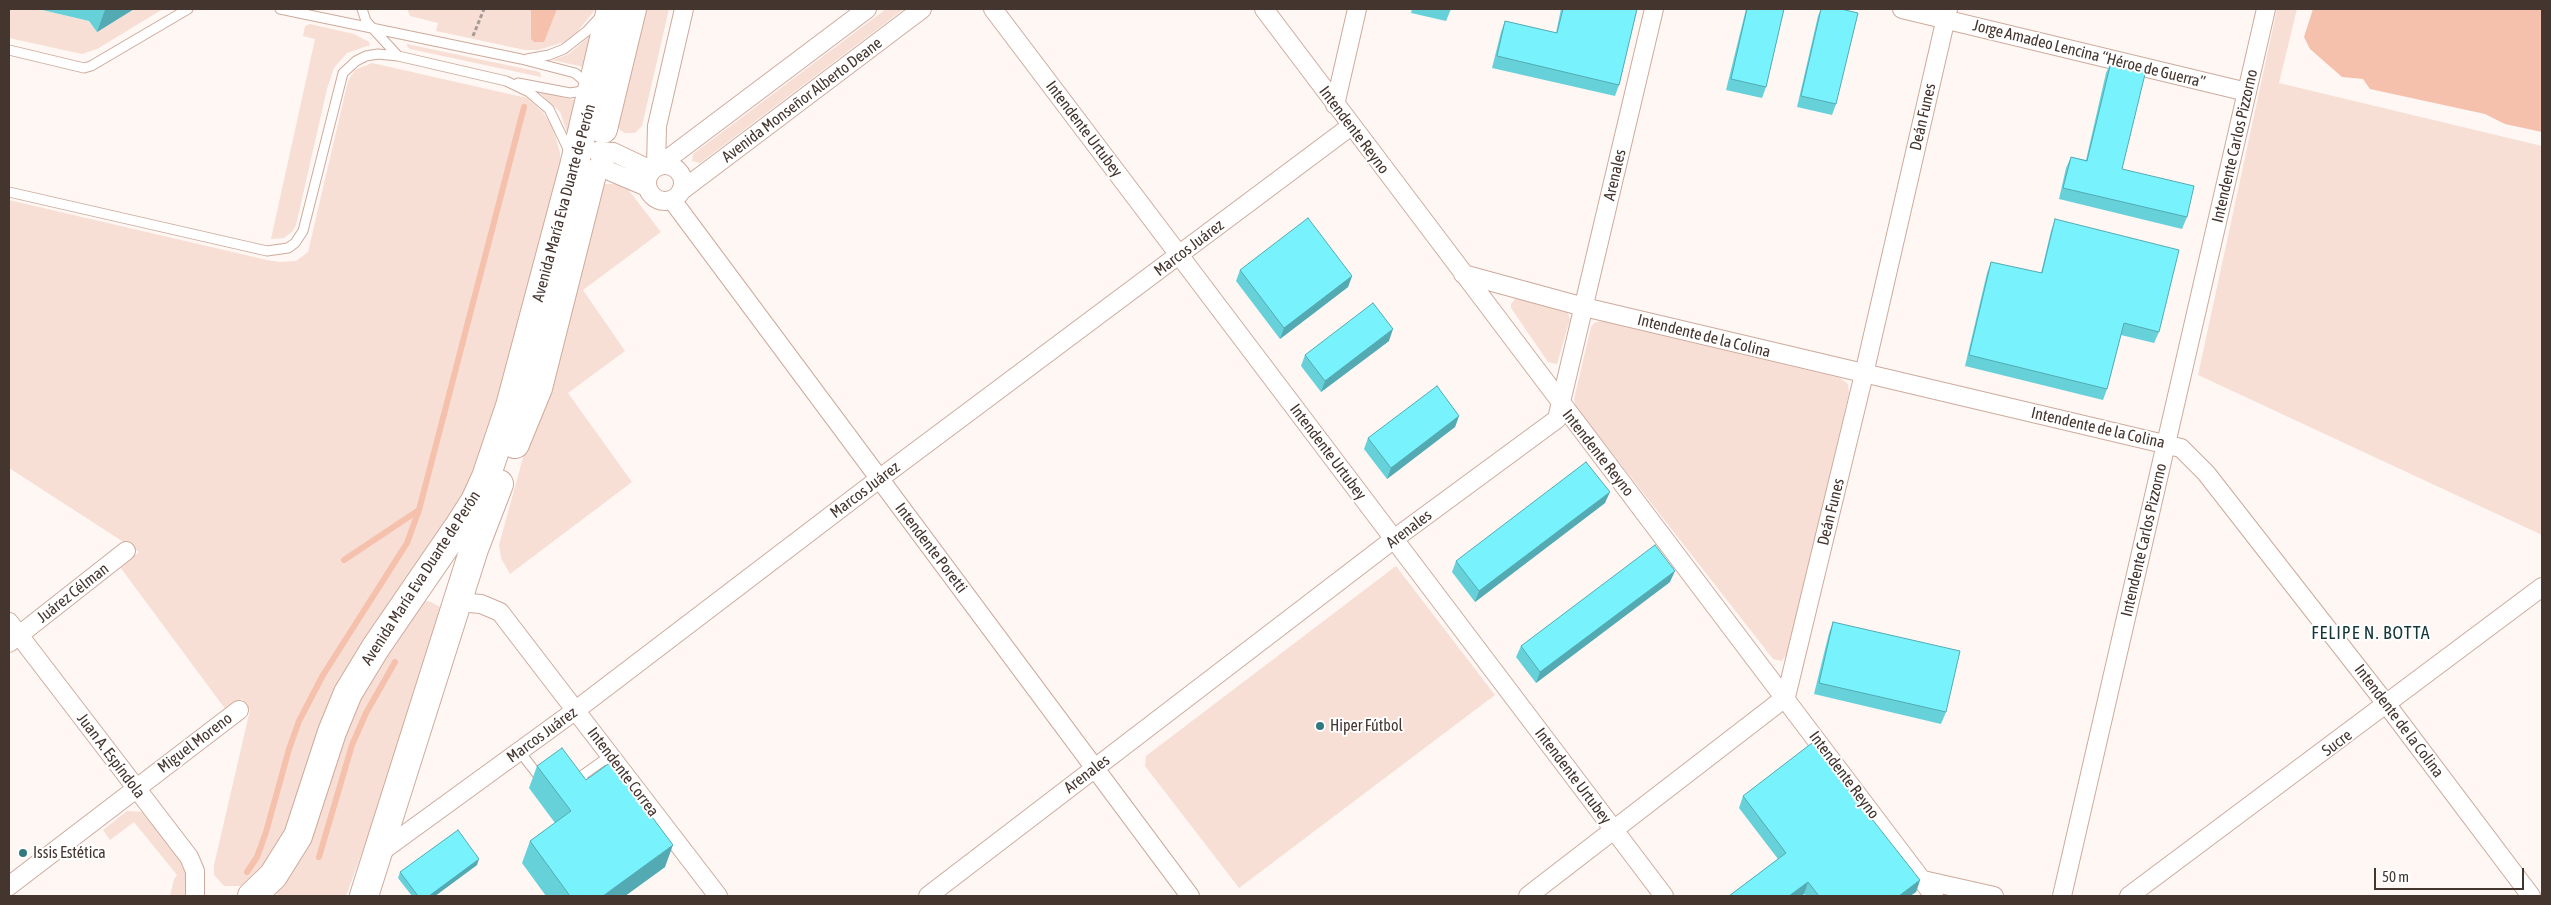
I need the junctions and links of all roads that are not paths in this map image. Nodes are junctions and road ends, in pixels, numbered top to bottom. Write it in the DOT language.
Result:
graph roads {
  1 [pos="188,9"];
  2 [pos="280,9"];
  3 [pos="362,9"];
  4 [pos="606,9"];
  5 [pos="611,9"];
  6 [pos="632,9"];
  7 [pos="684,9"];
  8 [pos="867,9"];
  9 [pos="922,9"];
  10 [pos="993,9"];
  11 [pos="1264,9"];
  12 [pos="1357,9"];
  13 [pos="1654,9"];
  14 [pos="1902,9"];
  15 [pos="2266,9"];
  16 [pos="1947,14"];
  17 [pos="372,28"];
  18 [pos="9,50"];
  19 [pos="398,56"];
  20 [pos="521,59"];
  21 [pos="506,81"];
  22 [pos="602,91"];
  23 [pos="2247,92"];
  24 [pos="1335,105"];
  25 [pos="1351,126"];
  26 [pos="583,155"];
  27 [pos="656,167"];
  28 [pos="647,187"];
  29 [pos="9,192"];
  30 [pos="677,196"];
  31 [pos="1180,256"];
  32 [pos="1463,274"];
  33 [pos="1584,307"];
  34 [pos="1864,374"];
  35 [pos="1561,404"];
  36 [pos="2166,444"];
  37 [pos="879,479"];
  38 [pos="1394,540"];
  39 [pos="126,551"];
  40 [pos="419,584"];
  41 [pos="2542,587"];
  42 [pos="458,602"];
  43 [pos="12,634"];
  44 [pos="1786,697"];
  45 [pos="2387,706"];
  46 [pos="239,710"];
  47 [pos="576,710"];
  48 [pos="520,752"];
  49 [pos="611,756"];
  50 [pos="1094,769"];
  51 [pos="542,779"];
  52 [pos="136,788"];
  53 [pos="592,792"];
  54 [pos="1614,831"];
  55 [pos="378,854"];
  56 [pos="1923,880"];
  57 [pos="9,886"];
  58 [pos="195,896"];
  59 [pos="252,896"];
  60 [pos="364,896"];
  61 [pos="718,896"];
  62 [pos="928,896"];
  63 [pos="1190,896"];
  64 [pos="1528,896"];
  65 [pos="1664,896"];
  66 [pos="1934,896"];
  67 [pos="1994,896"];
  68 [pos="2062,896"];
  69 [pos="2130,896"];
  70 [pos="2531,896"];
  1 -- 18 [label="lane"];
  2 -- 17 [label="lane"];
  3 -- 17 [label="lane"];
  4 -- 20 [label="lane"];
  5 -- 22 [label="highway, Avenida María Eva Duarte de Perón"];
  6 -- 22 [label="highway, Avenida María Eva Duarte de Perón"];
  7 -- 27 [label="street"];
  8 -- 27 [label="street, Avenida Monseñor Alberto Deane"];
  9 -- 30 [label="street, Avenida Monseñor Alberto Deane"];
  10 -- 31 [label="street, Intendente Urtubey"];
  11 -- 24 [label="street, Intendente Reyno"];
  12 -- 24 [label="street"];
  13 -- 33 [label="street, Arenales"];
  14 -- 16 [label="street, Jorge Amadeo Lencina “Héroe de Guerra”"];
  15 -- 23 [label="street, Intendente Carlos Pizzorno"];
  16 -- 23 [label="street, Jorge Amadeo Lencina “Héroe de Guerra”"];
  16 -- 34 [label="street, Deán Funes"];
  17 -- 19 [label="lane"];
  17 -- 20 [label="lane"];
  19 -- 21 [label="lane"];
  19 -- 29 [label="lane"];
  20 -- 22 [label="lane"];
  21 -- 22 [label="lane"];
  21 -- 26 [label="lane"];
  22 -- 26 [label="highway, Avenida María Eva Duarte de Perón"];
  23 -- 36 [label="street, Intendente Carlos Pizzorno"];
  24 -- 25 [label="street, Intendente Reyno"];
  25 -- 31 [label="street, Marcos Juárez"];
  25 -- 32 [label="street, Intendente Reyno"];
  26 -- 27 [label="street"];
  26 -- 28 [label="street"];
  26 -- 40 [label="highway, Avenida María Eva Duarte de Perón"];
  26 -- 42 [label="highway, Avenida María Eva Duarte de Perón"];
  27 -- 28 [label="street"];
  27 -- 30 [label="street"];
  28 -- 30 [label="street"];
  30 -- 37 [label="street, Intendente Poretti"];
  31 -- 37 [label="street, Marcos Juárez"];
  31 -- 38 [label="street, Intendente Urtubey"];
  32 -- 33 [label="street, Intendente de la Colina"];
  32 -- 35 [label="street, Intendente Reyno"];
  33 -- 34 [label="street, Intendente de la Colina"];
  33 -- 35 [label="street, Arenales"];
  34 -- 36 [label="street, Intendente de la Colina"];
  34 -- 44 [label="street, Deán Funes"];
  35 -- 38 [label="street, Arenales"];
  35 -- 44 [label="street, Intendente Reyno"];
  36 -- 45 [label="street, Intendente de la Colina"];
  36 -- 68 [label="street, Intendente Carlos Pizzorno"];
  37 -- 47 [label="street, Marcos Juárez"];
  37 -- 50 [label="street, Intendente Poretti"];
  38 -- 50 [label="street, Arenales"];
  38 -- 54 [label="street, Intendente Urtubey"];
  39 -- 43 [label="street, Juárez Célman"];
  40 -- 42 [label="highway"];
  40 -- 59 [label="highway, Avenida María Eva Duarte de Perón"];
  41 -- 45 [label="street, Sucre"];
  42 -- 47 [label="street, Intendente Correa"];
  42 -- 55 [label="highway, Avenida María Eva Duarte de Perón"];
  43 -- 52 [label="street, Juan A. Espíndola"];
  44 -- 54 [label="street"];
  44 -- 56 [label="street, Intendente Reyno"];
  45 -- 69 [label="street, Sucre"];
  45 -- 70 [label="street, Intendente de la Colina"];
  46 -- 52 [label="street, Miguel Moreno"];
  47 -- 48 [label="street, Marcos Juárez"];
  47 -- 49 [label="street, Intendente Correa"];
  48 -- 51 [label="lane"];
  48 -- 55 [label="street, Marcos Juárez"];
  49 -- 53 [label="lane"];
  49 -- 61 [label="street, Intendente Correa"];
  50 -- 62 [label="street, Arenales"];
  50 -- 63 [label="street, Intendente Poretti"];
  52 -- 57 [label="street, Miguel Moreno"];
  52 -- 58 [label="street, Juan A. Espíndola"];
  54 -- 64 [label="street"];
  54 -- 65 [label="street, Intendente Urtubey"];
  55 -- 60 [label="highway, Avenida María Eva Duarte de Perón"];
  56 -- 66 [label="street, Intendente Reyno"];
  56 -- 67 [label="street"];
}
